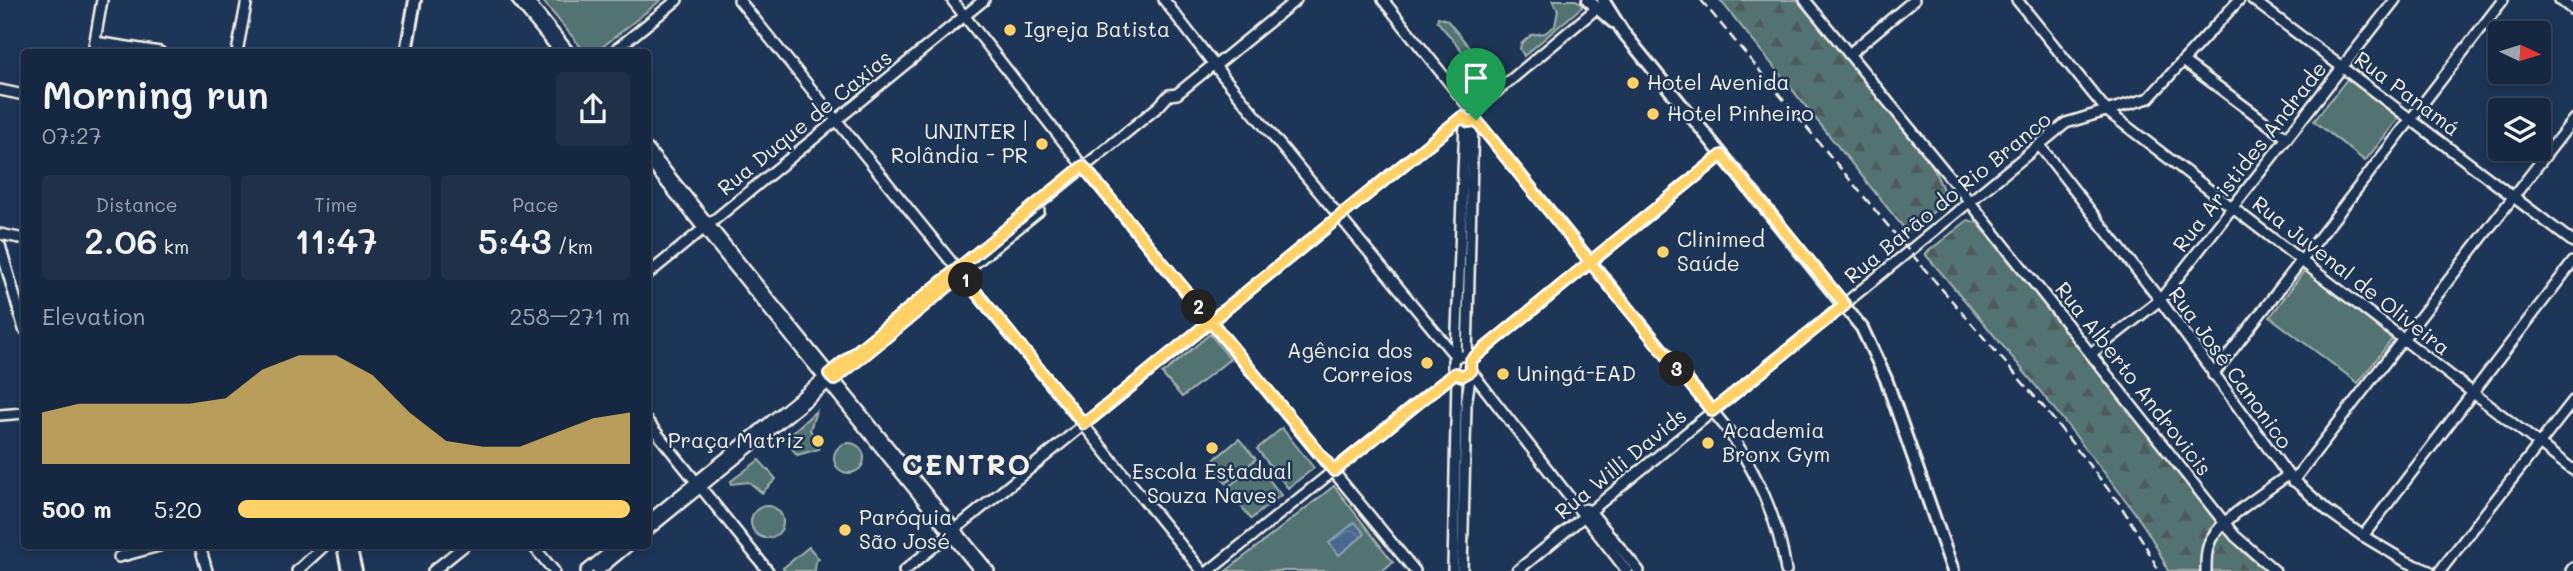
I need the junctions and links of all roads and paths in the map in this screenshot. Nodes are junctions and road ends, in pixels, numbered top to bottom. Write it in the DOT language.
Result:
graph roads {
  1 [pos="102,0"];
  2 [pos="247,0"];
  3 [pos="408,0"];
  4 [pos="415,0"];
  5 [pos="517,0"];
  6 [pos="527,0"];
  7 [pos="677,0"];
  8 [pos="738,0"];
  9 [pos="952,0"];
  10 [pos="985,0"];
  11 [pos="1164,0"];
  12 [pos="1296,0"];
  13 [pos="1383,0"];
  14 [pos="1588,0"];
  15 [pos="1805,0"];
  16 [pos="1914,0"];
  17 [pos="2017,0"];
  18 [pos="2239,0"];
  19 [pos="2253,0"];
  20 [pos="2395,0"];
  21 [pos="2503,0"];
  22 [pos="2560,0"];
  23 [pos="1600,4"];
  24 [pos="2573,10"];
  25 [pos="965,16"];
  26 [pos="95,42"];
  27 [pos="94,49"];
  28 [pos="140,49"];
  29 [pos="238,49"];
  30 [pos="400,49"];
  31 [pos="406,49"];
  32 [pos="558,49"];
  33 [pos="567,49"];
  34 [pos="617,49"];
  35 [pos="1849,54"];
  36 [pos="2183,61"];
  37 [pos="1214,65"];
  38 [pos="2343,67"];
  39 [pos="0,90"];
  40 [pos="21,94"];
  41 [pos="1472,107"];
  42 [pos="2107,111"];
  43 [pos="2411,119"];
  44 [pos="836,120"];
  45 [pos="1469,120"];
  46 [pos="2573,121"];
  47 [pos="2287,138"];
  48 [pos="2039,145"];
  49 [pos="651,153"];
  50 [pos="1722,155"];
  51 [pos="651,163"];
  52 [pos="1085,169"];
  53 [pos="2513,197"];
  54 [pos="1970,202"];
  55 [pos="2233,207"];
  56 [pos="1340,216"];
  57 [pos="1466,217"];
  58 [pos="706,226"];
  59 [pos="0,234"];
  60 [pos="21,238"];
  61 [pos="2573,242"];
  62 [pos="0,245"];
  63 [pos="2302,260"];
  64 [pos="2573,261"];
  65 [pos="1590,262"];
  66 [pos="651,272"];
  67 [pos="960,273"];
  68 [pos="2160,300"];
  69 [pos="1845,305"];
  70 [pos="21,318"];
  71 [pos="1211,321"];
  72 [pos="2404,338"];
  73 [pos="2092,353"];
  74 [pos="1456,357"];
  75 [pos="1469,358"];
  76 [pos="1471,371"];
  77 [pos="1456,374"];
  78 [pos="2213,374"];
  79 [pos="829,379"];
  80 [pos="2473,391"];
  81 [pos="2573,401"];
  82 [pos="1712,411"];
  83 [pos="21,413"];
  84 [pos="0,415"];
  85 [pos="1084,424"];
  86 [pos="651,426"];
  87 [pos="2540,443"];
  88 [pos="2573,470"];
  89 [pos="1334,471"];
  90 [pos="1460,477"];
  91 [pos="2291,478"];
  92 [pos="698,485"];
  93 [pos="1587,514"];
  94 [pos="651,519"];
  95 [pos="2225,523"];
  96 [pos="651,527"];
  97 [pos="952,531"];
  98 [pos="2363,537"];
  99 [pos="148,549"];
  100 [pos="201,549"];
  101 [pos="311,549"];
  102 [pos="321,549"];
  103 [pos="344,549"];
  104 [pos="352,549"];
  105 [pos="460,549"];
  106 [pos="536,549"];
  107 [pos="613,549"];
  108 [pos="624,549"];
  109 [pos="119,557"];
  110 [pos="313,558"];
  111 [pos="207,571"];
  112 [pos="297,571"];
  113 [pos="348,571"];
  114 [pos="356,571"];
  115 [pos="433,571"];
  116 [pos="554,571"];
  117 [pos="586,571"];
  118 [pos="598,571"];
  119 [pos="768,571"];
  120 [pos="904,571"];
  121 [pos="980,571"];
  122 [pos="989,571"];
  123 [pos="1202,571"];
  124 [pos="1209,571"];
  125 [pos="1415,571"];
  126 [pos="1453,571"];
  127 [pos="1462,571"];
  128 [pos="1517,571"];
  129 [pos="1627,571"];
  130 [pos="1639,571"];
  131 [pos="1786,571"];
  132 [pos="1953,571"];
  133 [pos="2206,571"];
  134 [pos="2275,571"];
  135 [pos="2429,571"];
  136 [pos="2440,571"];
  1 -- 26 [label="street"];
  2 -- 29 [label="street"];
  3 -- 30 [label="main road"];
  4 -- 31 [label="main road"];
  5 -- 32 [label="street"];
  6 -- 33 [label="street"];
  7 -- 34 [label="street"];
  8 -- 44 [label="street"];
  9 -- 25 [label="street"];
  10 -- 25 [label="street, Rua Duque de Caxias"];
  11 -- 37 [label="street"];
  12 -- 37 [label="street"];
  13 -- 41 [label="street"];
  14 -- 23 [label="main road"];
  15 -- 35 [label="street, Rua Alberto Androvicis"];
  16 -- 35 [label="street"];
  17 -- 42 [label="street, Rua Juvenal de Oliveira"];
  18 -- 36 [label="street, Rua Barão do Rio Branco"];
  19 -- 38 [label="street, Rua Panamá"];
  20 -- 38 [label="street, Rua Aristides Andrade"];
  21 -- 43 [label="street"];
  22 -- 24 [label="street"];
  23 -- 41 [label="street"];
  23 -- 50 [label="main road"];
  25 -- 44 [label="street, Rua Duque de Caxias"];
  25 -- 52 [label="street"];
  26 -- 27 [label="street"];
  26 -- 28 [label="street"];
  35 -- 54 [label="street, Rua Alberto Androvicis"];
  36 -- 42 [label="street, Rua Barão do Rio Branco"];
  36 -- 47 [label="street"];
  37 -- 52 [label="street"];
  37 -- 56 [label="street"];
  38 -- 43 [label="street, Rua Panamá"];
  38 -- 47 [label="street, Rua Aristides Andrade"];
  39 -- 40 [label="street"];
  41 -- 45 [label="street"];
  41 -- 45 [label="street"];
  42 -- 48 [label="street, Rua Barão do Rio Branco"];
  42 -- 55 [label="street, Rua Juvenal de Oliveira"];
  43 -- 53 [label="street, Rua Panamá"];
  43 -- 63 [label="street"];
  44 -- 58 [label="street, Rua Duque de Caxias"];
  44 -- 67 [label="street"];
  45 -- 56 [label="street"];
  45 -- 57 [label="street"];
  45 -- 65 [label="street"];
  46 -- 53 [label="street"];
  47 -- 55 [label="street, Rua Aristides Andrade"];
  48 -- 54 [label="street, Rua Barão do Rio Branco"];
  48 -- 68 [label="street, Rua José Canonico"];
  49 -- 58 [label="street"];
  50 -- 65 [label="street"];
  50 -- 69 [label="main road"];
  51 -- 58 [label="street"];
  52 -- 67 [label="street"];
  52 -- 71 [label="street"];
  53 -- 61 [label="street, Rua Panamá"];
  53 -- 72 [label="street"];
  54 -- 69 [label="street, Rua Barão do Rio Branco"];
  54 -- 73 [label="street, Rua Alberto Androvicis"];
  55 -- 63 [label="street, Rua Juvenal de Oliveira"];
  55 -- 68 [label="street, Rua Aristides Andrade"];
  56 -- 71 [label="street"];
  56 -- 74 [label="street"];
  57 -- 74 [label="street"];
  57 -- 75 [label="street"];
  58 -- 66 [label="street, Rua Duque de Caxias"];
  58 -- 79 [label="street"];
  59 -- 60 [label="street"];
  62 -- 70 [label="street"];
  63 -- 72 [label="street, Rua Juvenal de Oliveira"];
  63 -- 78 [label="street"];
  64 -- 80 [label="street"];
  65 -- 75 [label="street"];
  65 -- 82 [label="street"];
  67 -- 79 [label="street"];
  67 -- 85 [label="street"];
  68 -- 73 [label="street, Rua Aristides Andrade"];
  68 -- 78 [label="street, Rua José Canonico"];
  69 -- 82 [label="street, Rua Willi Davids"];
  69 -- 132 [label="main road"];
  71 -- 85 [label="street"];
  71 -- 89 [label="street"];
  72 -- 80 [label="street, Rua Juvenal de Oliveira"];
  72 -- 91 [label="street"];
  73 -- 95 [label="street, Rua Alberto Androvicis"];
  74 -- 75 [label="street"];
  74 -- 77 [label="street"];
  75 -- 76 [label="street"];
  76 -- 77 [label="street"];
  76 -- 90 [label="street"];
  76 -- 93 [label="street"];
  77 -- 89 [label="street"];
  77 -- 90 [label="street"];
  78 -- 91 [label="street, Rua José Canonico"];
  79 -- 92 [label="street"];
  79 -- 97 [label="street"];
  80 -- 87 [label="street, Rua Juvenal de Oliveira"];
  80 -- 98 [label="street"];
  81 -- 87 [label="street"];
  82 -- 93 [label="street, Rua Willi Davids"];
  82 -- 131 [label="street"];
  83 -- 84 [label="street"];
  85 -- 97 [label="street"];
  85 -- 123 [label="street"];
  86 -- 92 [label="street"];
  87 -- 88 [label="street, Rua Juvenal de Oliveira"];
  87 -- 136 [label="street"];
  89 -- 124 [label="street"];
  89 -- 125 [label="street"];
  90 -- 126 [label="street"];
  90 -- 127 [label="street"];
  91 -- 95 [label="street"];
  91 -- 98 [label="street, Rua José Canonico"];
  92 -- 94 [label="street"];
  92 -- 96 [label="street"];
  92 -- 119 [label="street"];
  93 -- 128 [label="street, Rua Willi Davids"];
  93 -- 129 [label="street"];
  93 -- 130 [label="street"];
  95 -- 133 [label="street"];
  95 -- 134 [label="street, Rua Alberto Androvicis"];
  97 -- 120 [label="street"];
  97 -- 121 [label="street"];
  97 -- 122 [label="street"];
  98 -- 135 [label="street, Rua José Canonico"];
  99 -- 109 [label="street"];
  100 -- 111 [label="street"];
  101 -- 110 [label="street"];
  102 -- 110 [label="street"];
  103 -- 113 [label="main road"];
  104 -- 114 [label="main road"];
  105 -- 115 [label="street"];
  106 -- 116 [label="street"];
  107 -- 117 [label="street"];
  108 -- 118 [label="street"];
  110 -- 112 [label="street"];
}
